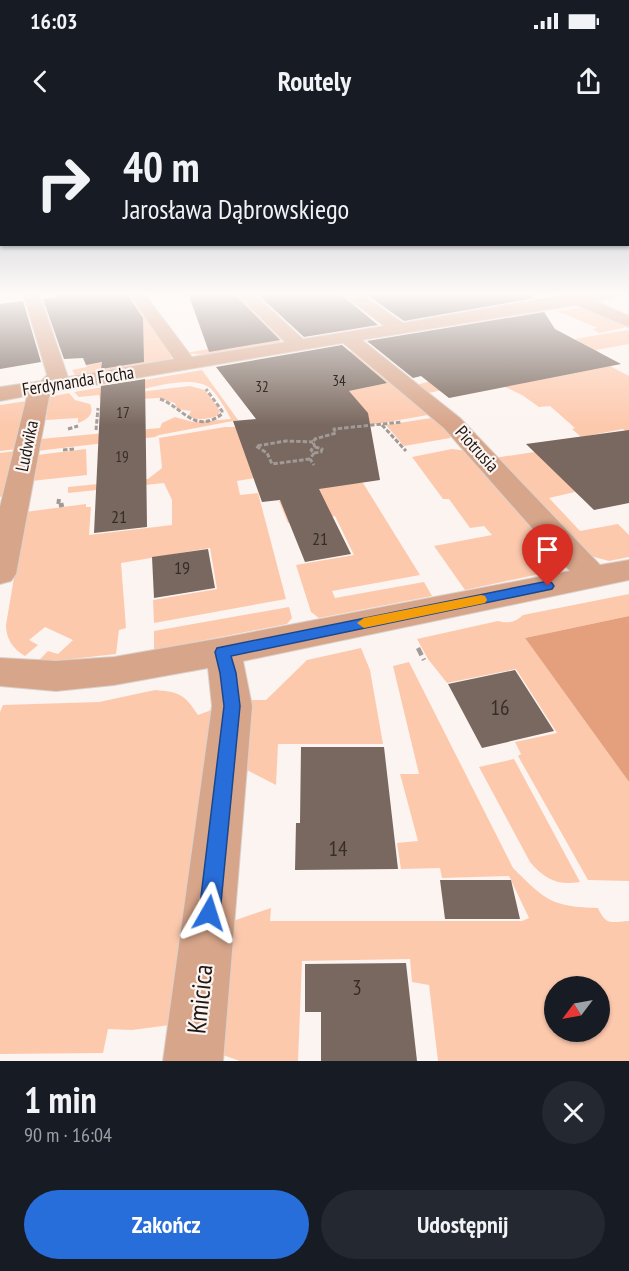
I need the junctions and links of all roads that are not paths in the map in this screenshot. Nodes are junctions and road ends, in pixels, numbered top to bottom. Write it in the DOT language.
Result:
graph roads {
  1 [pos="45,337"];
  2 [pos="168,337"];
  3 [pos="291,337"];
  4 [pos="346,337"];
  5 [pos="300,345"];
  6 [pos="187,363"];
  7 [pos="48,386"];
  8 [pos="0,394"];
  9 [pos="629,570"];
  10 [pos="0,574"];
  11 [pos="592,577"];
  12 [pos="222,652"];
  13 [pos="0,672"];
  14 [pos="193,1061"];
  1 -- 7 [label="street, Ludwika"];
  2 -- 6 [label="street"];
  3 -- 5 [label="street"];
  4 -- 5 [label="street, Ferdynanda Focha"];
  4 -- 11 [label="street, Piotrusia"];
  5 -- 6 [label="street, Ferdynanda Focha"];
  6 -- 7 [label="street, Ferdynanda Focha"];
  7 -- 8 [label="street, Ferdynanda Focha"];
  7 -- 10 [label="street, Ludwika"];
  9 -- 11 [label="street"];
  11 -- 12 [label="street"];
  12 -- 13 [label="street"];
  12 -- 14 [label="street, Kmicica"];
}
